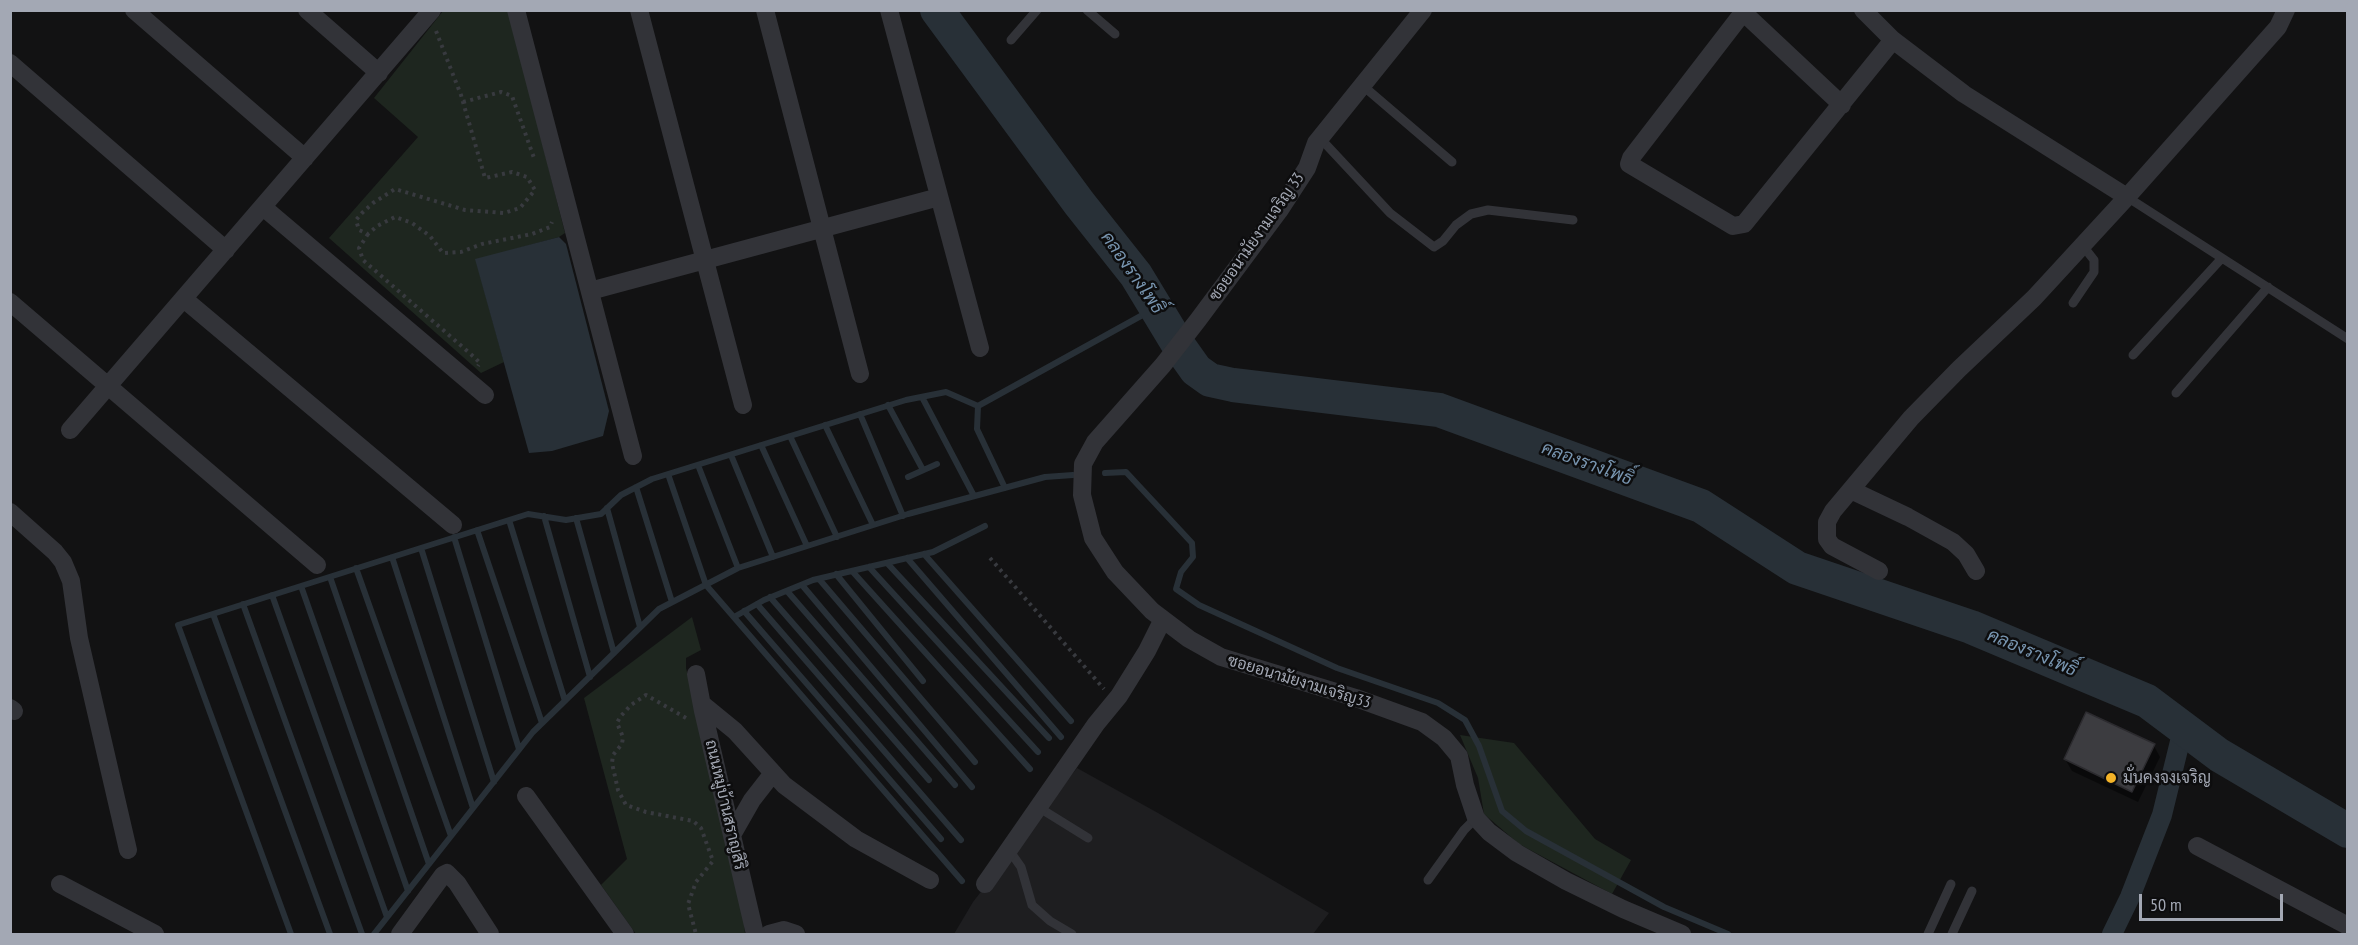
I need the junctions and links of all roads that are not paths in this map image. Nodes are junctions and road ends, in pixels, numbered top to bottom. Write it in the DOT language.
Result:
graph roads {
  1 [pos="134,10"];
  2 [pos="307,10"];
  3 [pos="516,10"];
  4 [pos="639,10"];
  5 [pos="765,10"];
  6 [pos="890,10"];
  7 [pos="1037,10"];
  8 [pos="1087,10"];
  9 [pos="1423,10"];
  10 [pos="1863,10"];
  11 [pos="2286,10"];
  12 [pos="431,12"];
  13 [pos="1744,12"];
  14 [pos="1115,34"];
  15 [pos="1011,40"];
  16 [pos="1893,40"];
  17 [pos="10,63"];
  18 [pos="379,73"];
  19 [pos="1362,85"];
  20 [pos="1842,105"];
  21 [pos="1320,138"];
  22 [pos="305,158"];
  23 [pos="1452,162"];
  24 [pos="939,197"];
  25 [pos="2127,197"];
  26 [pos="263,207"];
  27 [pos="1573,220"];
  28 [pos="822,229"];
  29 [pos="2083,246"];
  30 [pos="226,250"];
  31 [pos="2222,258"];
  32 [pos="705,260"];
  33 [pos="2268,287"];
  34 [pos="590,291"];
  35 [pos="183,299"];
  36 [pos="10,302"];
  37 [pos="2073,303"];
  38 [pos="1198,320"];
  39 [pos="2348,339"];
  40 [pos="980,348"];
  41 [pos="2133,355"];
  42 [pos="860,374"];
  43 [pos="108,386"];
  44 [pos="2176,393"];
  45 [pos="485,395"];
  46 [pos="743,405"];
  47 [pos="70,430"];
  48 [pos="633,456"];
  49 [pos="1851,490"];
  50 [pos="10,512"];
  51 [pos="453,525"];
  52 [pos="317,565"];
  53 [pos="1879,571"];
  54 [pos="1976,571"];
  55 [pos="1163,619"];
  56 [pos="696,674"];
  57 [pos="703,713"];
  58 [pos="773,773"];
  59 [pos="526,796"];
  60 [pos="1038,807"];
  61 [pos="1476,818"];
  62 [pos="732,835"];
  63 [pos="1088,838"];
  64 [pos="2197,846"];
  65 [pos="128,850"];
  66 [pos="1009,850"];
  67 [pos="930,880"];
  68 [pos="1428,880"];
  69 [pos="60,884"];
  70 [pos="985,884"];
  71 [pos="1952,884"];
  72 [pos="1972,891"];
  73 [pos="2348,926"];
  74 [pos="155,934"];
  75 [pos="400,934"];
  76 [pos="490,934"];
  77 [pos="625,934"];
  78 [pos="755,934"];
  79 [pos="769,934"];
  80 [pos="796,934"];
  81 [pos="1072,934"];
  82 [pos="1683,934"];
  83 [pos="1928,934"];
  84 [pos="1952,934"];
  1 -- 22 [label="street"];
  2 -- 18 [label="street"];
  3 -- 34 [label="street"];
  4 -- 32 [label="street"];
  5 -- 28 [label="street"];
  6 -- 24 [label="street"];
  7 -- 15 [label="lane"];
  8 -- 14 [label="lane"];
  9 -- 19 [label="street, ซอยอนามัยงามเจริญ 33"];
  10 -- 16 [label="street"];
  11 -- 25 [label="street"];
  12 -- 18 [label="street"];
  13 -- 20 [label="street"];
  13 -- 20 [label="street"];
  16 -- 20 [label="street"];
  16 -- 25 [label="street"];
  17 -- 30 [label="street"];
  18 -- 22 [label="street"];
  19 -- 21 [label="street, ซอยอนามัยงามเจริญ 33"];
  19 -- 23 [label="lane"];
  21 -- 27 [label="lane"];
  21 -- 38 [label="street, ซอยอนามัยงามเจริญ 33"];
  22 -- 26 [label="street"];
  24 -- 28 [label="street"];
  24 -- 40 [label="street"];
  25 -- 29 [label="street"];
  25 -- 31 [label="lane"];
  26 -- 30 [label="street"];
  26 -- 45 [label="street"];
  28 -- 32 [label="street"];
  28 -- 42 [label="street"];
  29 -- 37 [label="lane"];
  29 -- 49 [label="street"];
  30 -- 35 [label="street"];
  31 -- 33 [label="lane"];
  31 -- 41 [label="lane"];
  32 -- 34 [label="street"];
  32 -- 46 [label="street"];
  33 -- 39 [label="lane"];
  33 -- 44 [label="lane"];
  34 -- 48 [label="street"];
  35 -- 43 [label="street"];
  35 -- 51 [label="street"];
  36 -- 43 [label="street"];
  38 -- 55 [label="street, ซอยอนามัยงามเจริญ33"];
  43 -- 47 [label="street"];
  43 -- 52 [label="street"];
  49 -- 53 [label="street"];
  49 -- 54 [label="street"];
  50 -- 65 [label="street"];
  55 -- 60 [label="street"];
  55 -- 61 [label="street, ซอยอนามัยงามเจริญ33"];
  56 -- 57 [label="street, ถนนหมู่บ้านสราญสิริ"];
  57 -- 58 [label="street"];
  57 -- 62 [label="street, ถนนหมู่บ้านสราญสิริ"];
  58 -- 62 [label="street"];
  58 -- 67 [label="street"];
  59 -- 77 [label="street"];
  60 -- 63 [label="lane"];
  60 -- 66 [label="street"];
  61 -- 68 [label="lane"];
  61 -- 82 [label="street, ซอยอนามัยงามเจริญ33"];
  62 -- 78 [label="street, ถนนหมู่บ้านสราญสิริ"];
  64 -- 73 [label="street"];
  66 -- 70 [label="street"];
  66 -- 81 [label="lane"];
  69 -- 74 [label="street"];
  71 -- 83 [label="lane"];
  72 -- 84 [label="lane"];
  75 -- 76 [label="street"];
  79 -- 80 [label="street"];
}
